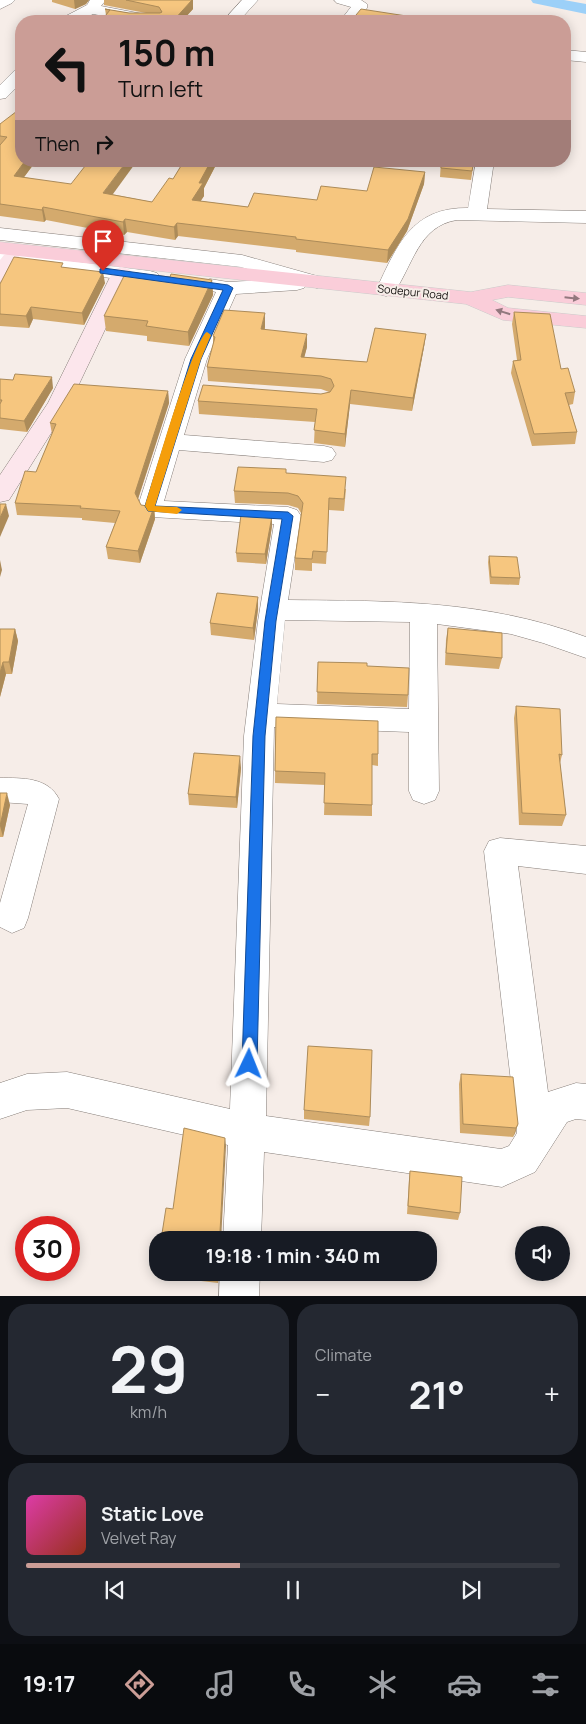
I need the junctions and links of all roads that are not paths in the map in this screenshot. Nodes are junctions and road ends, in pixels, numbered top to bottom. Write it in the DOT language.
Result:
graph roads {
  1 [pos="7,0"];
  2 [pos="250,0"];
  3 [pos="342,0"];
  4 [pos="0,4"];
  5 [pos="95,4"];
  6 [pos="78,15"];
  7 [pos="122,15"];
  8 [pos="236,15"];
  9 [pos="353,15"];
  10 [pos="571,56"];
  11 [pos="586,57"];
  12 [pos="12,72"];
  13 [pos="0,94"];
  14 [pos="484,167"];
  15 [pos="476,214"];
  16 [pos="586,217"];
  17 [pos="0,234"];
  18 [pos="4,255"];
  19 [pos="122,273"];
  20 [pos="0,276"];
  21 [pos="232,281"];
  22 [pos="318,282"];
  23 [pos="386,290"];
  24 [pos="471,298"];
  25 [pos="586,299"];
  26 [pos="586,322"];
  27 [pos="170,442"];
  28 [pos="324,454"];
  29 [pos="0,494"];
  30 [pos="273,610"];
  31 [pos="423,614"];
  32 [pos="586,648"];
  33 [pos="261,715"];
  34 [pos="424,721"];
  35 [pos="0,790"];
  36 [pos="424,792"];
  37 [pos="586,860"];
  38 [pos="12,918"];
  39 [pos="0,1101"];
  40 [pos="586,1102"];
  41 [pos="246,1131"];
  42 [pos="536,1137"];
  43 [pos="242,1231"];
  44 [pos="240,1281"];
  45 [pos="240,1296"];
  1 -- 4 [label="street"];
  2 -- 8 [label="street"];
  3 -- 9 [label="street"];
  5 -- 6 [label="street"];
  5 -- 7 [label="street"];
  10 -- 11 [label="street"];
  12 -- 13 [label="street"];
  14 -- 15 [label="street"];
  15 -- 16 [label="street"];
  15 -- 23 [label="street"];
  17 -- 22 [label="street"];
  18 -- 19 [label="street"];
  18 -- 20 [label="street"];
  18 -- 21 [label="main road"];
  19 -- 21 [label="street"];
  19 -- 29 [label="street"];
  21 -- 22 [label="street"];
  21 -- 27 [label="street"];
  22 -- 23 [label="main road, Sodepur Road"];
  23 -- 24 [label="main road, Sodepur Road"];
  24 -- 25 [label="main road, one-way"];
  26 -- 24 [label="main road, Sodepur Road, one-way"];
  27 -- 28 [label="street"];
  27 -- 30 [label="street"];
  30 -- 31 [label="street"];
  30 -- 33 [label="street"];
  31 -- 32 [label="street"];
  31 -- 34 [label="street"];
  33 -- 34 [label="street"];
  33 -- 41 [label="street"];
  34 -- 36 [label="street"];
  35 -- 38 [label="street"];
  37 -- 42 [label="street"];
  39 -- 41 [label="street"];
  40 -- 42 [label="street"];
  41 -- 42 [label="street"];
  41 -- 43 [label="street"];
  44 -- 45 [label="street"];
}
